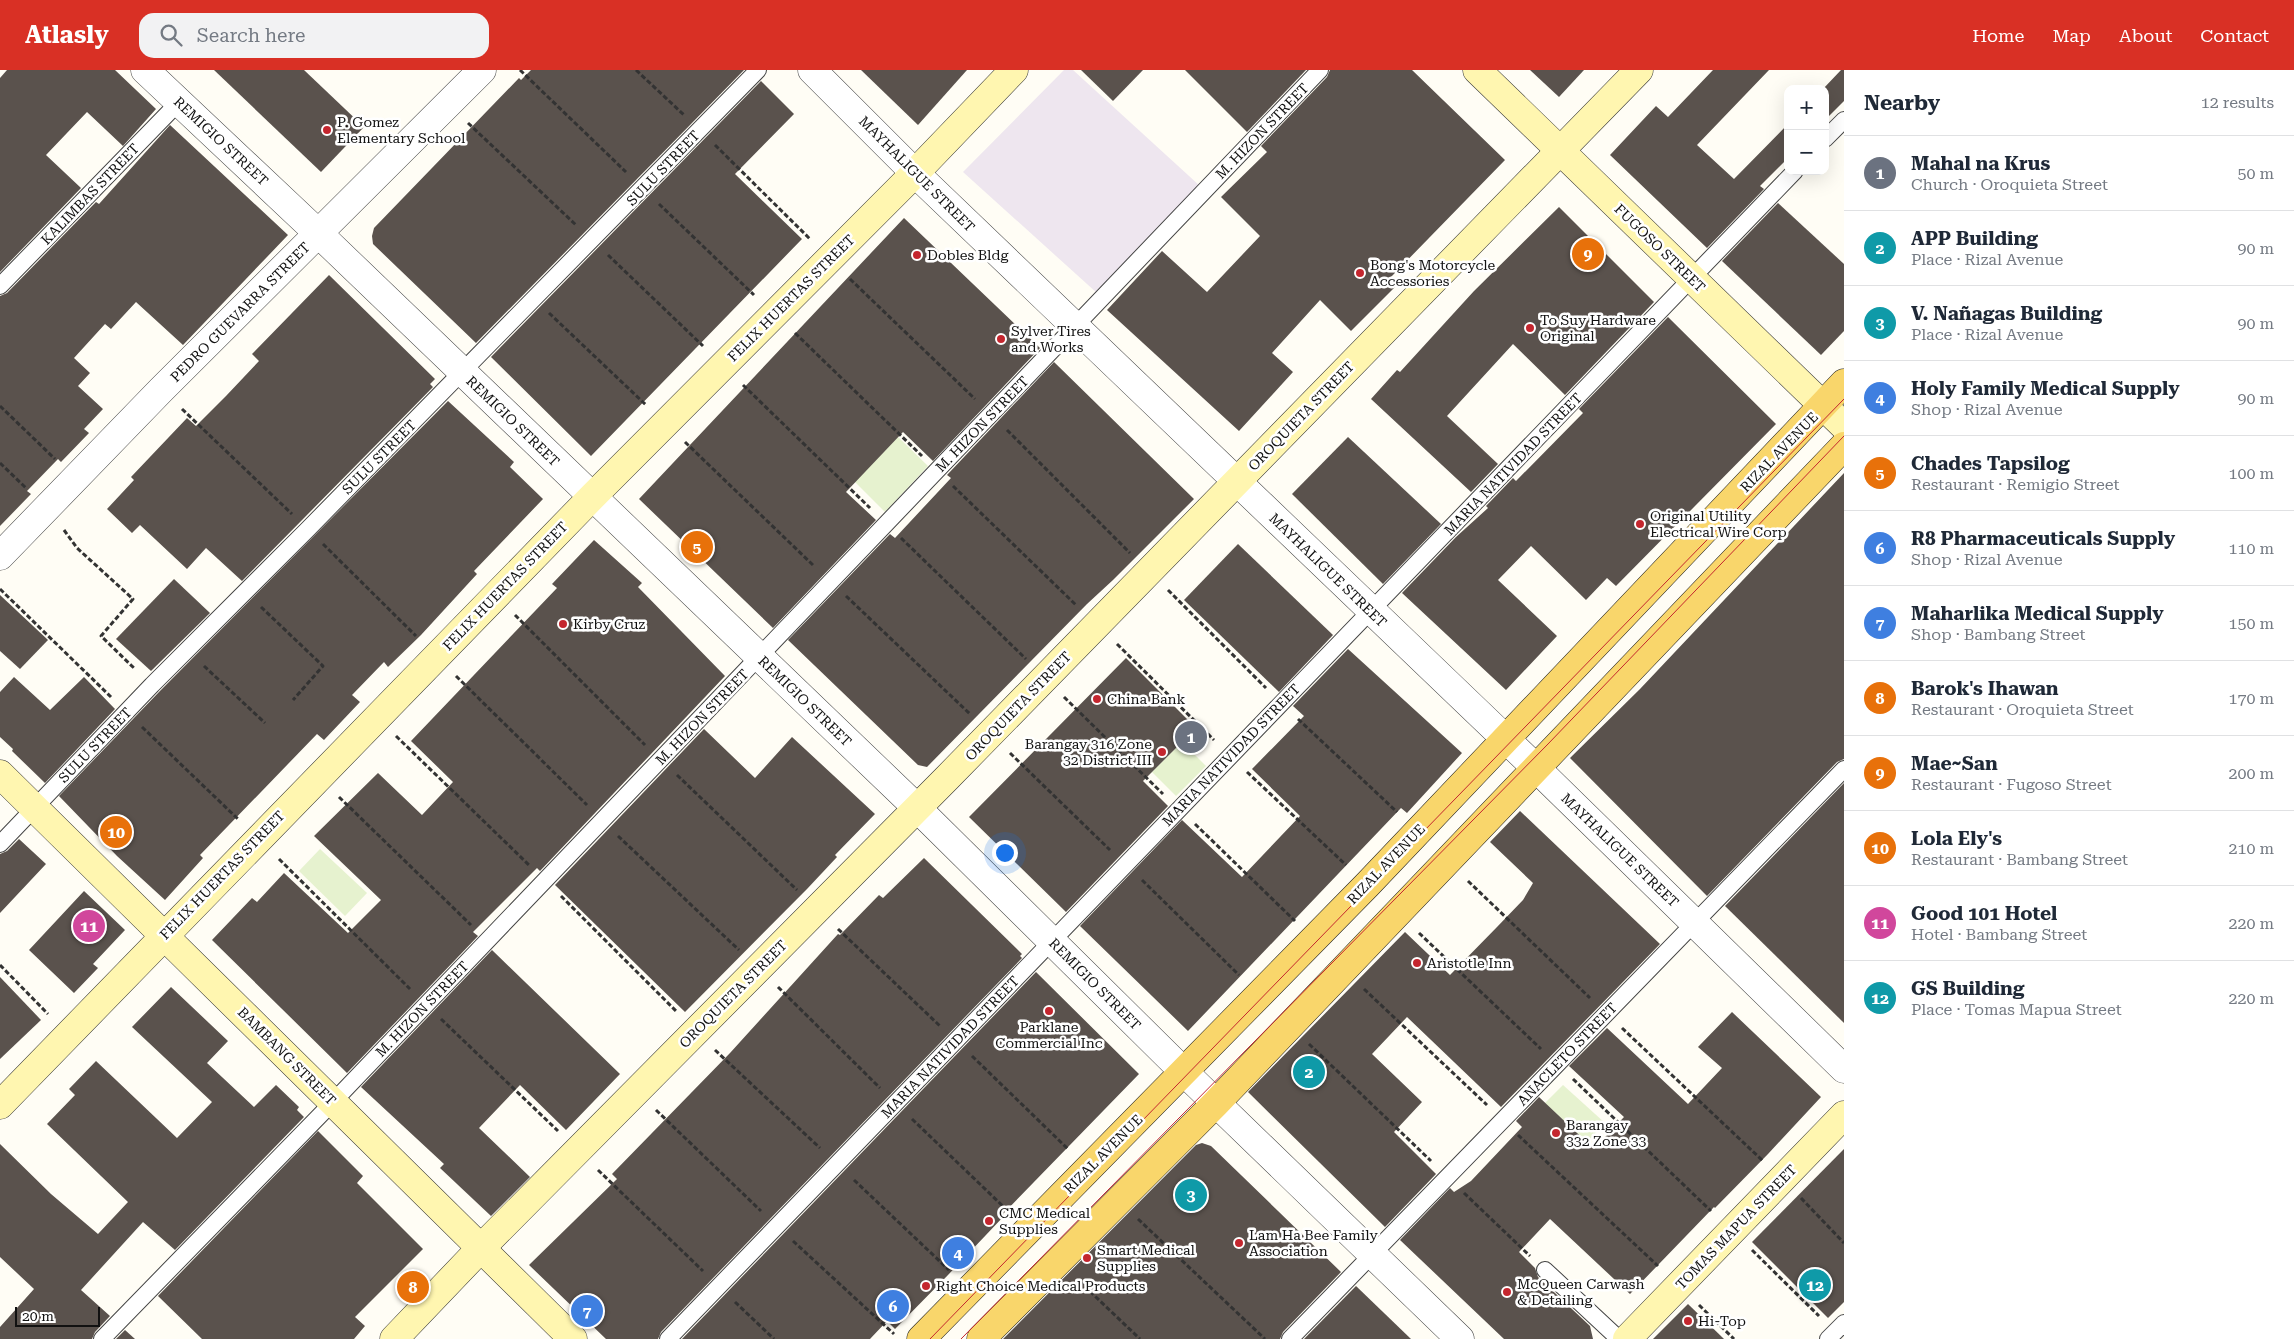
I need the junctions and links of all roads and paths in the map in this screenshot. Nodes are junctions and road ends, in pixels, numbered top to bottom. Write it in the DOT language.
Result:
graph roads {
  1 [pos="145,70"];
  2 [pos="482,70"];
  3 [pos="636,70"];
  4 [pos="758,70"];
  5 [pos="812,70"];
  6 [pos="1014,70"];
  7 [pos="1320,70"];
  8 [pos="1477,70"];
  9 [pos="1639,70"];
  10 [pos="179,102"];
  11 [pos="1844,120"];
  12 [pos="700,130"];
  13 [pos="1829,136"];
  14 [pos="1561,151"];
  15 [pos="915,173"];
  16 [pos="1791,175"];
  17 [pos="319,234"];
  18 [pos="830,259"];
  19 [pos="1691,279"];
  20 [pos="0,286"];
  21 [pos="534,299"];
  22 [pos="1075,327"];
  23 [pos="462,372"];
  24 [pos="1844,383"];
  25 [pos="0,406"];
  26 [pos="1823,406"];
  27 [pos="991,414"];
  28 [pos="666,423"];
  29 [pos="1844,426"];
  30 [pos="1844,446"];
  31 [pos="0,463"];
  32 [pos="75,479"];
  33 [pos="1236,482"];
  34 [pos="591,498"];
  35 [pos="47,509"];
  36 [pos="0,556"];
  37 [pos="1149,571"];
  38 [pos="831,582"];
  39 [pos="0,589"];
  40 [pos="244,591"];
  41 [pos="495,596"];
  42 [pos="1370,611"];
  43 [pos="187,650"];
  44 [pos="759,657"];
  45 [pos="152,685"];
  46 [pos="293,700"];
  47 [pos="1282,703"];
  48 [pos="126,712"];
  49 [pos="377,717"];
  50 [pos="265,723"];
  51 [pos="990,734"];
  52 [pos="1505,740"];
  53 [pos="661,760"];
  54 [pos="1537,769"];
  55 [pos="1844,769"];
  56 [pos="0,774"];
  57 [pos="318,777"];
  58 [pos="35,808"];
  59 [pos="917,808"];
  60 [pos="1417,832"];
  61 [pos="258,838"];
  62 [pos="0,844"];
  63 [pos="1448,862"];
  64 [pos="1126,865"];
  65 [pos="545,881"];
  66 [pos="817,909"];
  67 [pos="1398,913"];
  68 [pos="1694,923"];
  69 [pos="164,934"];
  70 [pos="487,941"];
  71 [pos="1052,941"];
  72 [pos="0,965"];
  73 [pos="1344,970"];
  74 [pos="1260,994"];
  75 [pos="426,1005"];
  76 [pos="1606,1013"];
  77 [pos="1290,1026"];
  78 [pos="696,1031"];
  79 [pos="68,1034"];
  80 [pos="956,1041"];
  81 [pos="1557,1064"];
  82 [pos="1844,1069"];
  83 [pos="1184,1072"];
  84 [pos="333,1102"];
  85 [pos="1216,1103"];
  86 [pos="0,1105"];
  87 [pos="1844,1114"];
  88 [pos="1502,1120"];
  89 [pos="578,1150"];
  90 [pos="837,1164"];
  91 [pos="1088,1169"];
  92 [pos="1447,1177"];
  93 [pos="1782,1178"];
  94 [pos="1119,1201"];
  95 [pos="1732,1230"];
  96 [pos="1844,1243"];
  97 [pos="480,1249"];
  98 [pos="1372,1254"];
  99 [pos="1058,1261"];
  100 [pos="1545,1270"];
  101 [pos="1679,1286"];
  102 [pos="719,1287"];
  103 [pos="970,1289"];
  104 [pos="1836,1331"];
  105 [pos="102,1339"];
  106 [pos="394,1339"];
  107 [pos="573,1339"];
  108 [pos="668,1339"];
  109 [pos="774,1339"];
  110 [pos="921,1339"];
  111 [pos="982,1339"];
  112 [pos="1140,1339"];
  113 [pos="1265,1339"];
  114 [pos="1290,1339"];
  115 [pos="1460,1339"];
  116 [pos="1619,1339"];
  117 [pos="1627,1339"];
  118 [pos="1734,1339"];
  1 -- 10 [label="street, REMIGIO STREET"];
  2 -- 17 [label="street, PEDRO GUEVARRA STREET"];
  3 -- 12 [label="path"];
  4 -- 12 [label="lane, SULU STREET"];
  5 -- 15 [label="street, MAYHALIGUE STREET"];
  6 -- 15 [label="street, FELIX HUERTAS STREET"];
  7 -- 22 [label="lane, M. HIZON STREET"];
  8 -- 14 [label="street, FUGOSO STREET"];
  9 -- 14 [label="street, OROQUIETA STREET"];
  10 -- 17 [label="street, REMIGIO STREET"];
  10 -- 20 [label="lane, KALIMBAS STREET"];
  11 -- 13 [label="lane"];
  12 -- 18 [label="path"];
  12 -- 21 [label="lane, SULU STREET"];
  14 -- 19 [label="street, FUGOSO STREET"];
  14 -- 33 [label="street, OROQUIETA STREET"];
  15 -- 18 [label="street, FELIX HUERTAS STREET"];
  15 -- 22 [label="street, MAYHALIGUE STREET"];
  16 -- 19 [label="lane, MARIA NATIVIDAD STREET"];
  17 -- 23 [label="street, REMIGIO STREET"];
  17 -- 32 [label="street, PEDRO GUEVARRA STREET"];
  18 -- 27 [label="path"];
  18 -- 28 [label="street, FELIX HUERTAS STREET"];
  19 -- 26 [label="street, FUGOSO STREET"];
  19 -- 42 [label="lane, MARIA NATIVIDAD STREET"];
  21 -- 23 [label="lane, SULU STREET"];
  21 -- 28 [label="path"];
  22 -- 27 [label="lane, M. HIZON STREET"];
  22 -- 33 [label="street, MAYHALIGUE STREET"];
  23 -- 34 [label="street, REMIGIO STREET"];
  23 -- 40 [label="lane, SULU STREET"];
  24 -- 26 [label="main road, RIZAL AVENUE"];
  25 -- 32 [label="path"];
  26 -- 29 [label="street, FUGOSO STREET"];
  26 -- 52 [label="main road, RIZAL AVENUE"];
  27 -- 37 [label="path"];
  27 -- 38 [label="lane, M. HIZON STREET"];
  28 -- 34 [label="street, FELIX HUERTAS STREET"];
  28 -- 38 [label="path"];
  30 -- 54 [label="main road"];
  31 -- 35 [label="path"];
  32 -- 35 [label="street, PEDRO GUEVARRA STREET"];
  33 -- 37 [label="street, OROQUIETA STREET"];
  33 -- 42 [label="street, MAYHALIGUE STREET"];
  34 -- 41 [label="street, FELIX HUERTAS STREET"];
  34 -- 44 [label="street, REMIGIO STREET"];
  35 -- 36 [label="street, PEDRO GUEVARRA STREET"];
  35 -- 45 [label="path"];
  37 -- 47 [label="path"];
  37 -- 51 [label="street, OROQUIETA STREET"];
  38 -- 44 [label="lane, M. HIZON STREET"];
  38 -- 51 [label="path"];
  39 -- 48 [label="path"];
  40 -- 43 [label="lane, SULU STREET"];
  40 -- 46 [label="path"];
  41 -- 49 [label="street, FELIX HUERTAS STREET"];
  41 -- 53 [label="path"];
  42 -- 47 [label="lane, MARIA NATIVIDAD STREET"];
  42 -- 52 [label="street, MAYHALIGUE STREET"];
  43 -- 45 [label="lane, SULU STREET"];
  43 -- 50 [label="path"];
  44 -- 53 [label="lane, M. HIZON STREET"];
  44 -- 59 [label="street, REMIGIO STREET"];
  45 -- 48 [label="lane, SULU STREET"];
  47 -- 60 [label="path"];
  47 -- 64 [label="lane, MARIA NATIVIDAD STREET"];
  48 -- 58 [label="lane, SULU STREET"];
  48 -- 61 [label="path"];
  49 -- 57 [label="street, FELIX HUERTAS STREET"];
  49 -- 65 [label="path"];
  51 -- 59 [label="street, OROQUIETA STREET"];
  51 -- 64 [label="path"];
  52 -- 54 [label="street, MAYHALIGUE STREET"];
  52 -- 60 [label="main road, RIZAL AVENUE"];
  53 -- 65 [label="lane, M. HIZON STREET"];
  53 -- 66 [label="path"];
  54 -- 63 [label="main road"];
  54 -- 68 [label="street, MAYHALIGUE STREET"];
  55 -- 68 [label="lane, ANACLETO STREET"];
  56 -- 58 [label="street, BAMBANG STREET"];
  57 -- 61 [label="street, FELIX HUERTAS STREET"];
  57 -- 70 [label="path"];
  58 -- 62 [label="lane, SULU STREET"];
  58 -- 69 [label="street, BAMBANG STREET"];
  59 -- 66 [label="street, OROQUIETA STREET"];
  59 -- 71 [label="street, REMIGIO STREET"];
  60 -- 74 [label="main road, RIZAL AVENUE"];
  61 -- 69 [label="street, FELIX HUERTAS STREET"];
  61 -- 75 [label="path"];
  63 -- 67 [label="main road"];
  63 -- 76 [label="path"];
  64 -- 71 [label="lane, MARIA NATIVIDAD STREET"];
  64 -- 74 [label="path"];
  65 -- 70 [label="lane, M. HIZON STREET"];
  65 -- 78 [label="path"];
  66 -- 78 [label="street, OROQUIETA STREET"];
  66 -- 80 [label="path"];
  67 -- 73 [label="main road"];
  67 -- 81 [label="path"];
  68 -- 76 [label="lane, ANACLETO STREET"];
  68 -- 82 [label="street, MAYHALIGUE STREET"];
  69 -- 79 [label="street, FELIX HUERTAS STREET"];
  69 -- 84 [label="street, BAMBANG STREET"];
  70 -- 75 [label="lane, M. HIZON STREET"];
  71 -- 80 [label="lane, MARIA NATIVIDAD STREET"];
  71 -- 83 [label="street, REMIGIO STREET"];
  72 -- 79 [label="path"];
  73 -- 77 [label="main road"];
  73 -- 88 [label="path"];
  74 -- 83 [label="main road, RIZAL AVENUE"];
  75 -- 84 [label="lane, M. HIZON STREET"];
  75 -- 89 [label="path"];
  76 -- 81 [label="lane, ANACLETO STREET"];
  76 -- 93 [label="path"];
  77 -- 85 [label="main road"];
  77 -- 92 [label="path"];
  78 -- 89 [label="street, OROQUIETA STREET"];
  78 -- 90 [label="path"];
  79 -- 86 [label="street, FELIX HUERTAS STREET"];
  80 -- 90 [label="lane, MARIA NATIVIDAD STREET"];
  80 -- 91 [label="path"];
  81 -- 88 [label="lane, ANACLETO STREET"];
  81 -- 95 [label="path"];
  83 -- 85 [label="street, REMIGIO STREET"];
  83 -- 91 [label="main road, RIZAL AVENUE"];
  84 -- 97 [label="street, BAMBANG STREET"];
  84 -- 105 [label="lane, M. HIZON STREET"];
  85 -- 94 [label="main road"];
  85 -- 98 [label="street, REMIGIO STREET"];
  87 -- 93 [label="street, TOMAS MAPUA STREET"];
  88 -- 92 [label="lane, ANACLETO STREET"];
  88 -- 101 [label="path"];
  89 -- 97 [label="street, OROQUIETA STREET"];
  89 -- 102 [label="path"];
  90 -- 102 [label="lane, MARIA NATIVIDAD STREET"];
  90 -- 103 [label="path"];
  91 -- 103 [label="main road, RIZAL AVENUE"];
  92 -- 98 [label="lane, ANACLETO STREET"];
  92 -- 100 [label="path"];
  93 -- 95 [label="street, TOMAS MAPUA STREET"];
  93 -- 96 [label="path"];
  94 -- 99 [label="main road"];
  94 -- 113 [label="path"];
  95 -- 101 [label="street, TOMAS MAPUA STREET"];
  95 -- 104 [label="path"];
  97 -- 106 [label="street, OROQUIETA STREET"];
  97 -- 107 [label="street, BAMBANG STREET"];
  98 -- 114 [label="lane, ANACLETO STREET"];
  98 -- 115 [label="street, REMIGIO STREET"];
  99 -- 111 [label="main road"];
  99 -- 112 [label="path"];
  100 -- 116 [label="lane"];
  101 -- 117 [label="street, TOMAS MAPUA STREET"];
  101 -- 118 [label="path"];
  102 -- 108 [label="lane, MARIA NATIVIDAD STREET"];
  102 -- 109 [label="path"];
  103 -- 110 [label="main road, RIZAL AVENUE"];
}
